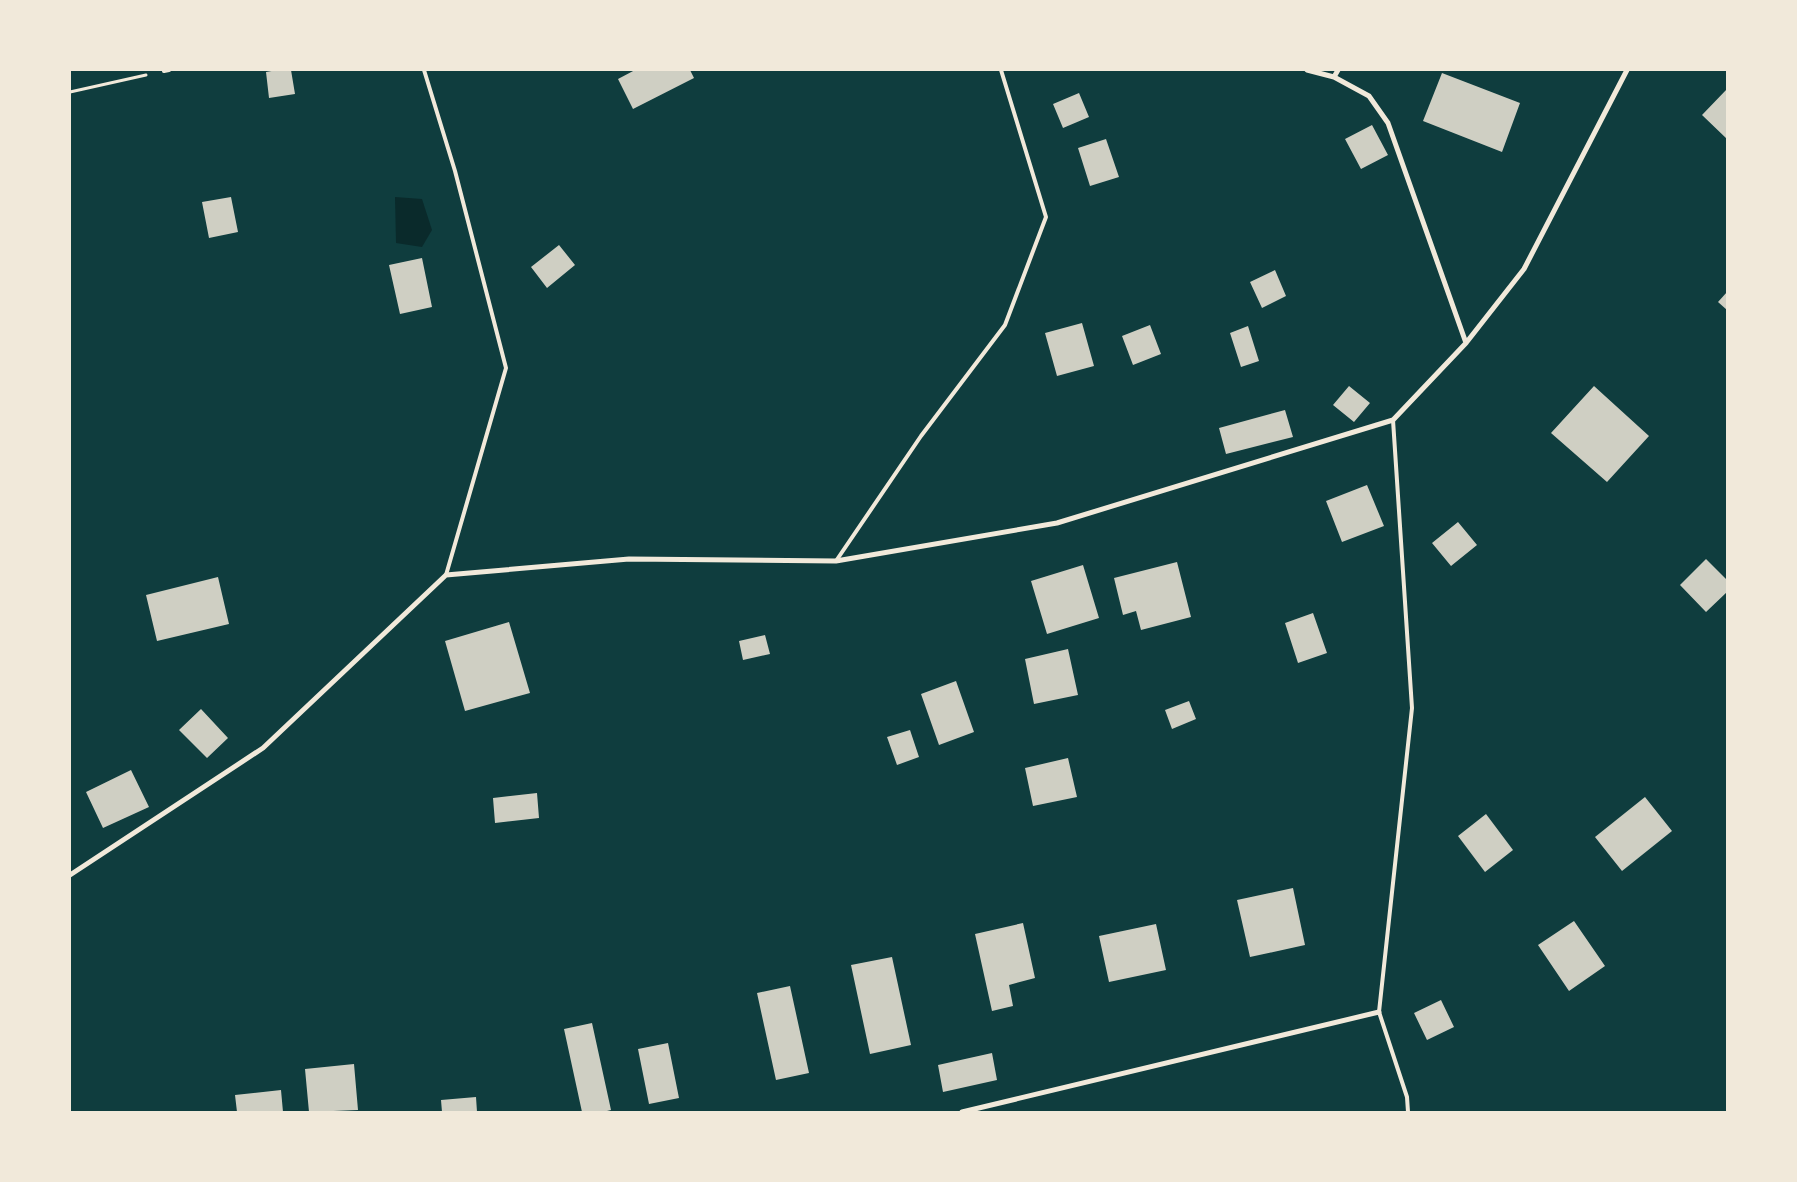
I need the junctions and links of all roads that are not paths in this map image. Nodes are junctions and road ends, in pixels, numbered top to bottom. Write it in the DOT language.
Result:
graph roads {
  1 [pos="169,70"];
  2 [pos="424,70"];
  3 [pos="1001,70"];
  4 [pos="1307,70"];
  5 [pos="1338,70"];
  6 [pos="1627,70"];
  7 [pos="164,71"];
  8 [pos="1334,77"];
  9 [pos="1466,343"];
  10 [pos="1393,420"];
  11 [pos="836,561"];
  12 [pos="446,575"];
  13 [pos="70,875"];
  14 [pos="1379,1012"];
  15 [pos="962,1112"];
  16 [pos="1408,1112"];
  1 -- 7 [label="lane"];
  2 -- 12 [label="lane"];
  3 -- 11 [label="lane"];
  4 -- 8 [label="street"];
  5 -- 8 [label="street"];
  6 -- 9 [label="street"];
  8 -- 9 [label="street"];
  9 -- 10 [label="street"];
  10 -- 11 [label="street"];
  10 -- 14 [label="lane"];
  11 -- 12 [label="street"];
  12 -- 13 [label="street"];
  14 -- 15 [label="street"];
  14 -- 16 [label="lane"];
}
